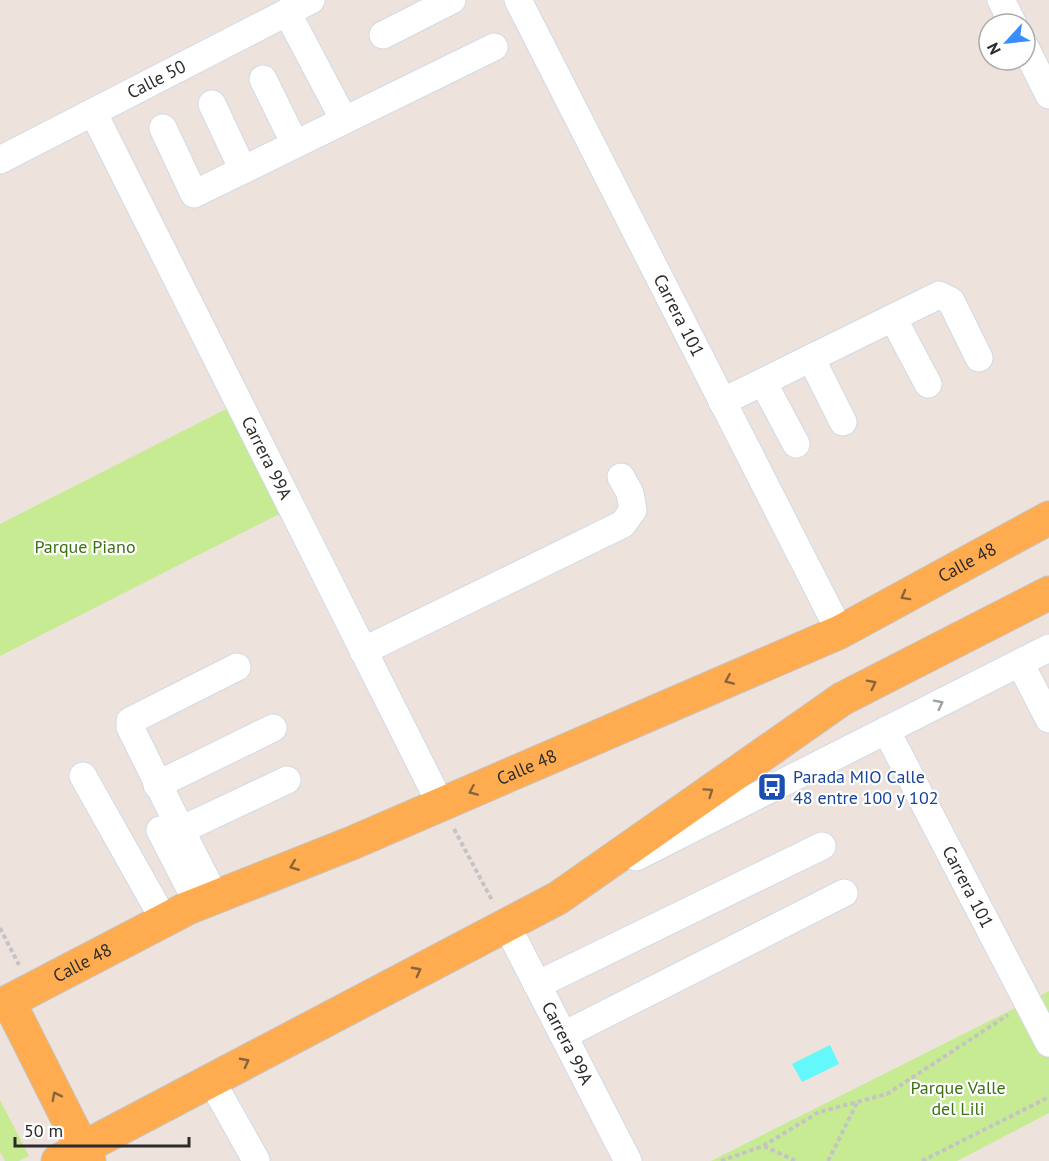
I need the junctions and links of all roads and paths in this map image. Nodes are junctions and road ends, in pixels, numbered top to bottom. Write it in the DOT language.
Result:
graph roads {
  1 [pos="452,0"];
  2 [pos="518,0"];
  3 [pos="299,6"];
  4 [pos="413,9"];
  5 [pos="383,35"];
  6 [pos="494,46"];
  7 [pos="1037,71"];
  8 [pos="263,80"];
  9 [pos="1049,95"];
  10 [pos="212,104"];
  11 [pos="93,112"];
  12 [pos="344,120"];
  13 [pos="162,128"];
  14 [pos="295,144"];
  15 [pos="0,160"];
  16 [pos="243,170"];
  17 [pos="893,318"];
  18 [pos="811,358"];
  19 [pos="979,358"];
  20 [pos="763,382"];
  21 [pos="928,384"];
  22 [pos="722,402"];
  23 [pos="843,422"];
  24 [pos="796,444"];
  25 [pos="621,477"];
  26 [pos="1049,518"];
  27 [pos="1049,593"];
  28 [pos="840,632"];
  29 [pos="1049,648"];
  30 [pos="363,651"];
  31 [pos="1020,663"];
  32 [pos="237,667"];
  33 [pos="1049,719"];
  34 [pos="273,728"];
  35 [pos="886,730"];
  36 [pos="83,777"];
  37 [pos="287,780"];
  38 [pos="157,785"];
  39 [pos="441,805"];
  40 [pos="170,830"];
  41 [pos="822,846"];
  42 [pos="844,893"];
  43 [pos="558,897"];
  44 [pos="206,901"];
  45 [pos="164,921"];
  46 [pos="506,924"];
  47 [pos="0,928"];
  48 [pos="537,985"];
  49 [pos="8,991"];
  50 [pos="1028,1002"];
  51 [pos="564,1035"];
  52 [pos="1049,1043"];
  53 [pos="212,1080"];
  54 [pos="1049,1097"];
  55 [pos="858,1101"];
  56 [pos="763,1146"];
  57 [pos="76,1157"];
  58 [pos="256,1160"];
  59 [pos="628,1161"];
  60 [pos="722,1161"];
  61 [pos="796,1161"];
  62 [pos="828,1161"];
  63 [pos="922,1161"];
  1 -- 4 [label="street"];
  2 -- 22 [label="street, Carrera 101"];
  3 -- 11 [label="street, Calle 50"];
  3 -- 12 [label="street"];
  4 -- 5 [label="street"];
  6 -- 12 [label="street"];
  7 -- 9 [label="street"];
  8 -- 14 [label="street"];
  10 -- 16 [label="street"];
  11 -- 15 [label="street, Calle 50"];
  11 -- 30 [label="street, Carrera 99A"];
  12 -- 14 [label="street"];
  13 -- 16 [label="street"];
  14 -- 16 [label="street"];
  17 -- 18 [label="street"];
  17 -- 19 [label="street"];
  17 -- 21 [label="street"];
  18 -- 20 [label="street"];
  18 -- 23 [label="street"];
  20 -- 22 [label="street"];
  20 -- 24 [label="street"];
  22 -- 28 [label="street, Carrera 101"];
  25 -- 30 [label="street"];
  26 -- 28 [label="main road, Calle 48, one-way"];
  43 -- 27 [label="main road, one-way"];
  28 -- 39 [label="main road, Calle 48, one-way"];
  29 -- 31 [label="street"];
  30 -- 39 [label="street, Carrera 99A"];
  31 -- 33 [label="street"];
  35 -- 31 [label="street, one-way"];
  32 -- 38 [label="street"];
  34 -- 38 [label="street"];
  35 -- 43 [label="street"];
  35 -- 50 [label="street, Carrera 101"];
  36 -- 45 [label="street"];
  37 -- 40 [label="street"];
  38 -- 40 [label="street"];
  39 -- 44 [label="main road, Calle 48, one-way"];
  39 -- 46 [label="path"];
  40 -- 44 [label="street"];
  41 -- 48 [label="street"];
  42 -- 51 [label="street"];
  43 -- 46 [label="main road"];
  44 -- 45 [label="main road, Calle 48"];
  45 -- 49 [label="main road, Calle 48"];
  46 -- 48 [label="street, Carrera 99A"];
  53 -- 46 [label="main road, one-way"];
  47 -- 49 [label="path"];
  48 -- 51 [label="street, Carrera 99A"];
  57 -- 49 [label="main road, one-way"];
  50 -- 52 [label="street, Carrera 101"];
  50 -- 55 [label="path"];
  51 -- 59 [label="street, Carrera 99A"];
  53 -- 57 [label="main road"];
  53 -- 58 [label="street"];
  54 -- 63 [label="path"];
  55 -- 56 [label="path"];
  55 -- 62 [label="path"];
  56 -- 60 [label="path"];
  56 -- 61 [label="path"];
}
